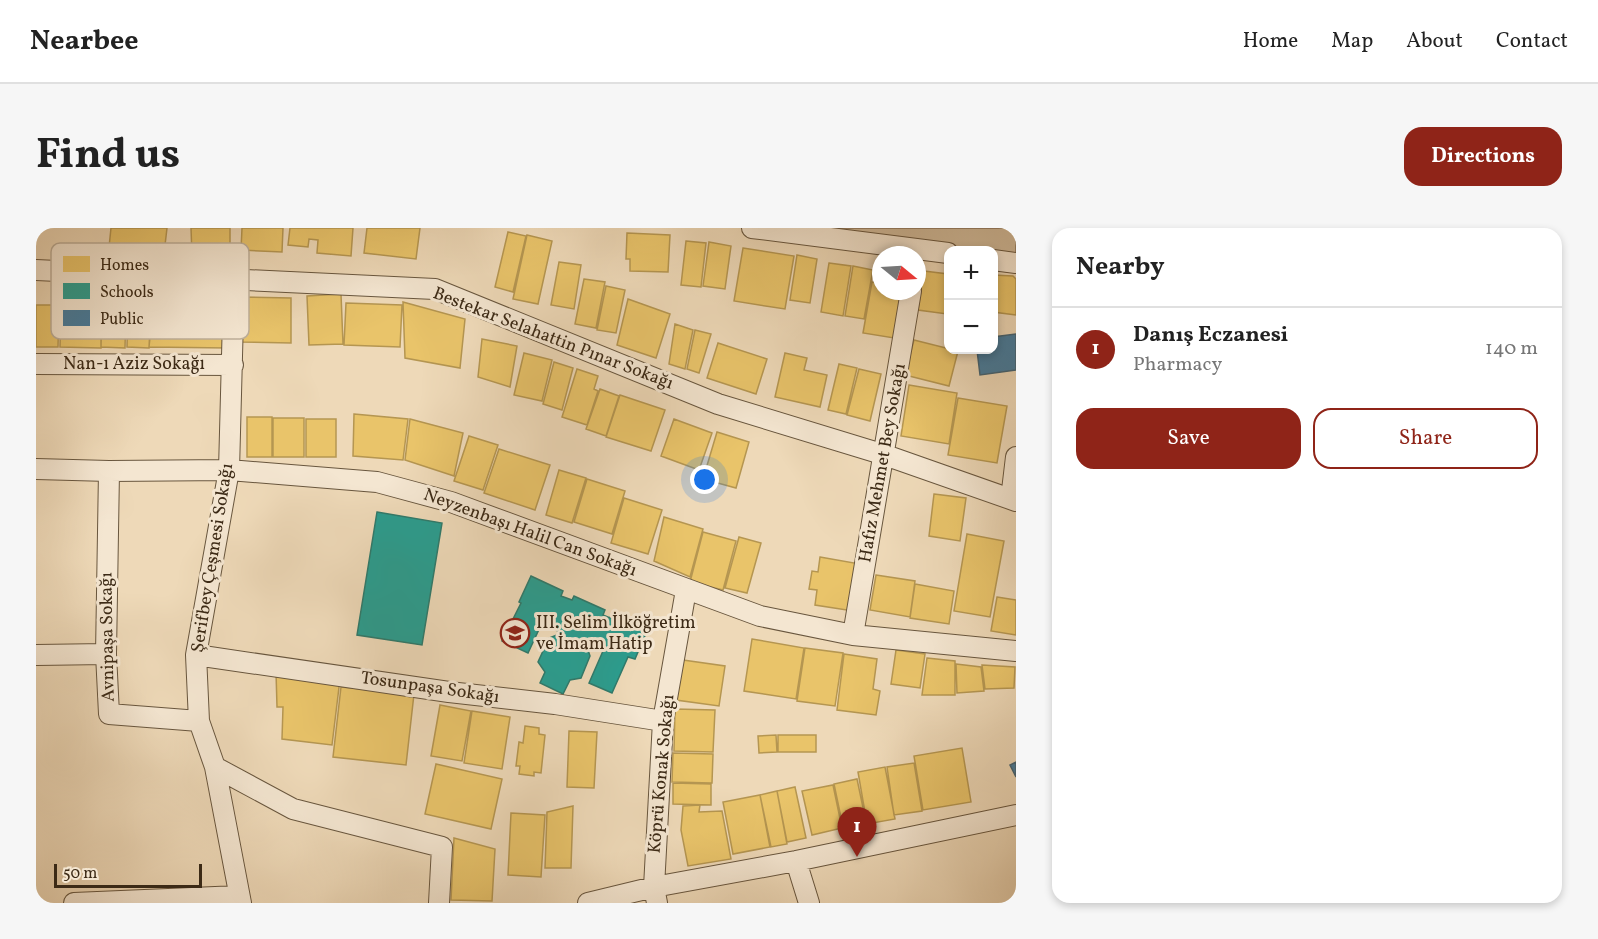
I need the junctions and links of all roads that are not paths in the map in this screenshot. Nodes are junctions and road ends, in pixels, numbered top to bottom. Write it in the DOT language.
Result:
graph roads {
  1 [pos="752,228"];
  2 [pos="872,246"];
  3 [pos="926,253"];
  4 [pos="944,253"];
  5 [pos="998,261"];
  6 [pos="1016,263"];
  7 [pos="36,270"];
  8 [pos="51,271"];
  9 [pos="249,281"];
  10 [pos="911,300"];
  11 [pos="233,339"];
  12 [pos="36,364"];
  13 [pos="233,365"];
  14 [pos="885,455"];
  15 [pos="1016,457"];
  16 [pos="36,469"];
  17 [pos="229,470"];
  18 [pos="109,471"];
  19 [pos="1013,500"];
  20 [pos="686,590"];
  21 [pos="853,634"];
  22 [pos="1016,651"];
  23 [pos="106,654"];
  24 [pos="36,655"];
  25 [pos="196,655"];
  26 [pos="198,721"];
  27 [pos="663,721"];
  28 [pos="215,767"];
  29 [pos="1016,815"];
  30 [pos="796,861"];
  31 [pos="655,895"];
  32 [pos="240,900"];
  33 [pos="74,903"];
  34 [pos="439,903"];
  35 [pos="588,903"];
  36 [pos="809,903"];
  1 -- 2 [label="street"];
  3 -- 4 [label="street"];
  5 -- 6 [label="street"];
  7 -- 8 [label="street, Bestekar Selahattin Pınar Sokağı"];
  9 -- 14 [label="street, Bestekar Selahattin Pınar Sokağı"];
  10 -- 14 [label="street, Hafız Mehmet Bey Sokağı"];
  11 -- 13 [label="street, Şerifbey Çeşmesi Sokağı"];
  12 -- 13 [label="street, Nan-ı Aziz Sokağı"];
  13 -- 17 [label="street, Şerifbey Çeşmesi Sokağı"];
  14 -- 19 [label="street, Bestekar Selahattin Pınar Sokağı"];
  14 -- 21 [label="street, Hafız Mehmet Bey Sokağı"];
  15 -- 19 [label="street"];
  16 -- 18 [label="street, Neyzenbaşı Halil Can Sokağı"];
  17 -- 18 [label="street, Neyzenbaşı Halil Can Sokağı"];
  17 -- 20 [label="street, Neyzenbaşı Halil Can Sokağı"];
  17 -- 25 [label="street, Şerifbey Çeşmesi Sokağı"];
  18 -- 23 [label="street, Avnipaşa Sokağı"];
  20 -- 21 [label="street, Neyzenbaşı Halil Can Sokağı"];
  20 -- 27 [label="street, Köprü Konak Sokağı"];
  21 -- 22 [label="street, Neyzenbaşı Halil Can Sokağı"];
  23 -- 24 [label="street"];
  23 -- 26 [label="street, Avnipaşa Sokağı"];
  25 -- 26 [label="street, Şerifbey Çeşmesi Sokağı"];
  25 -- 27 [label="street, Tosunpaşa Sokağı"];
  26 -- 28 [label="street, Şerifbey Çeşmesi Sokağı"];
  27 -- 31 [label="street, Köprü Konak Sokağı"];
  28 -- 32 [label="street, Şerifbey Çeşmesi Sokağı"];
  28 -- 34 [label="street"];
  29 -- 30 [label="street"];
  30 -- 31 [label="street"];
  30 -- 36 [label="street"];
  31 -- 35 [label="street"];
  32 -- 33 [label="street"];
}
